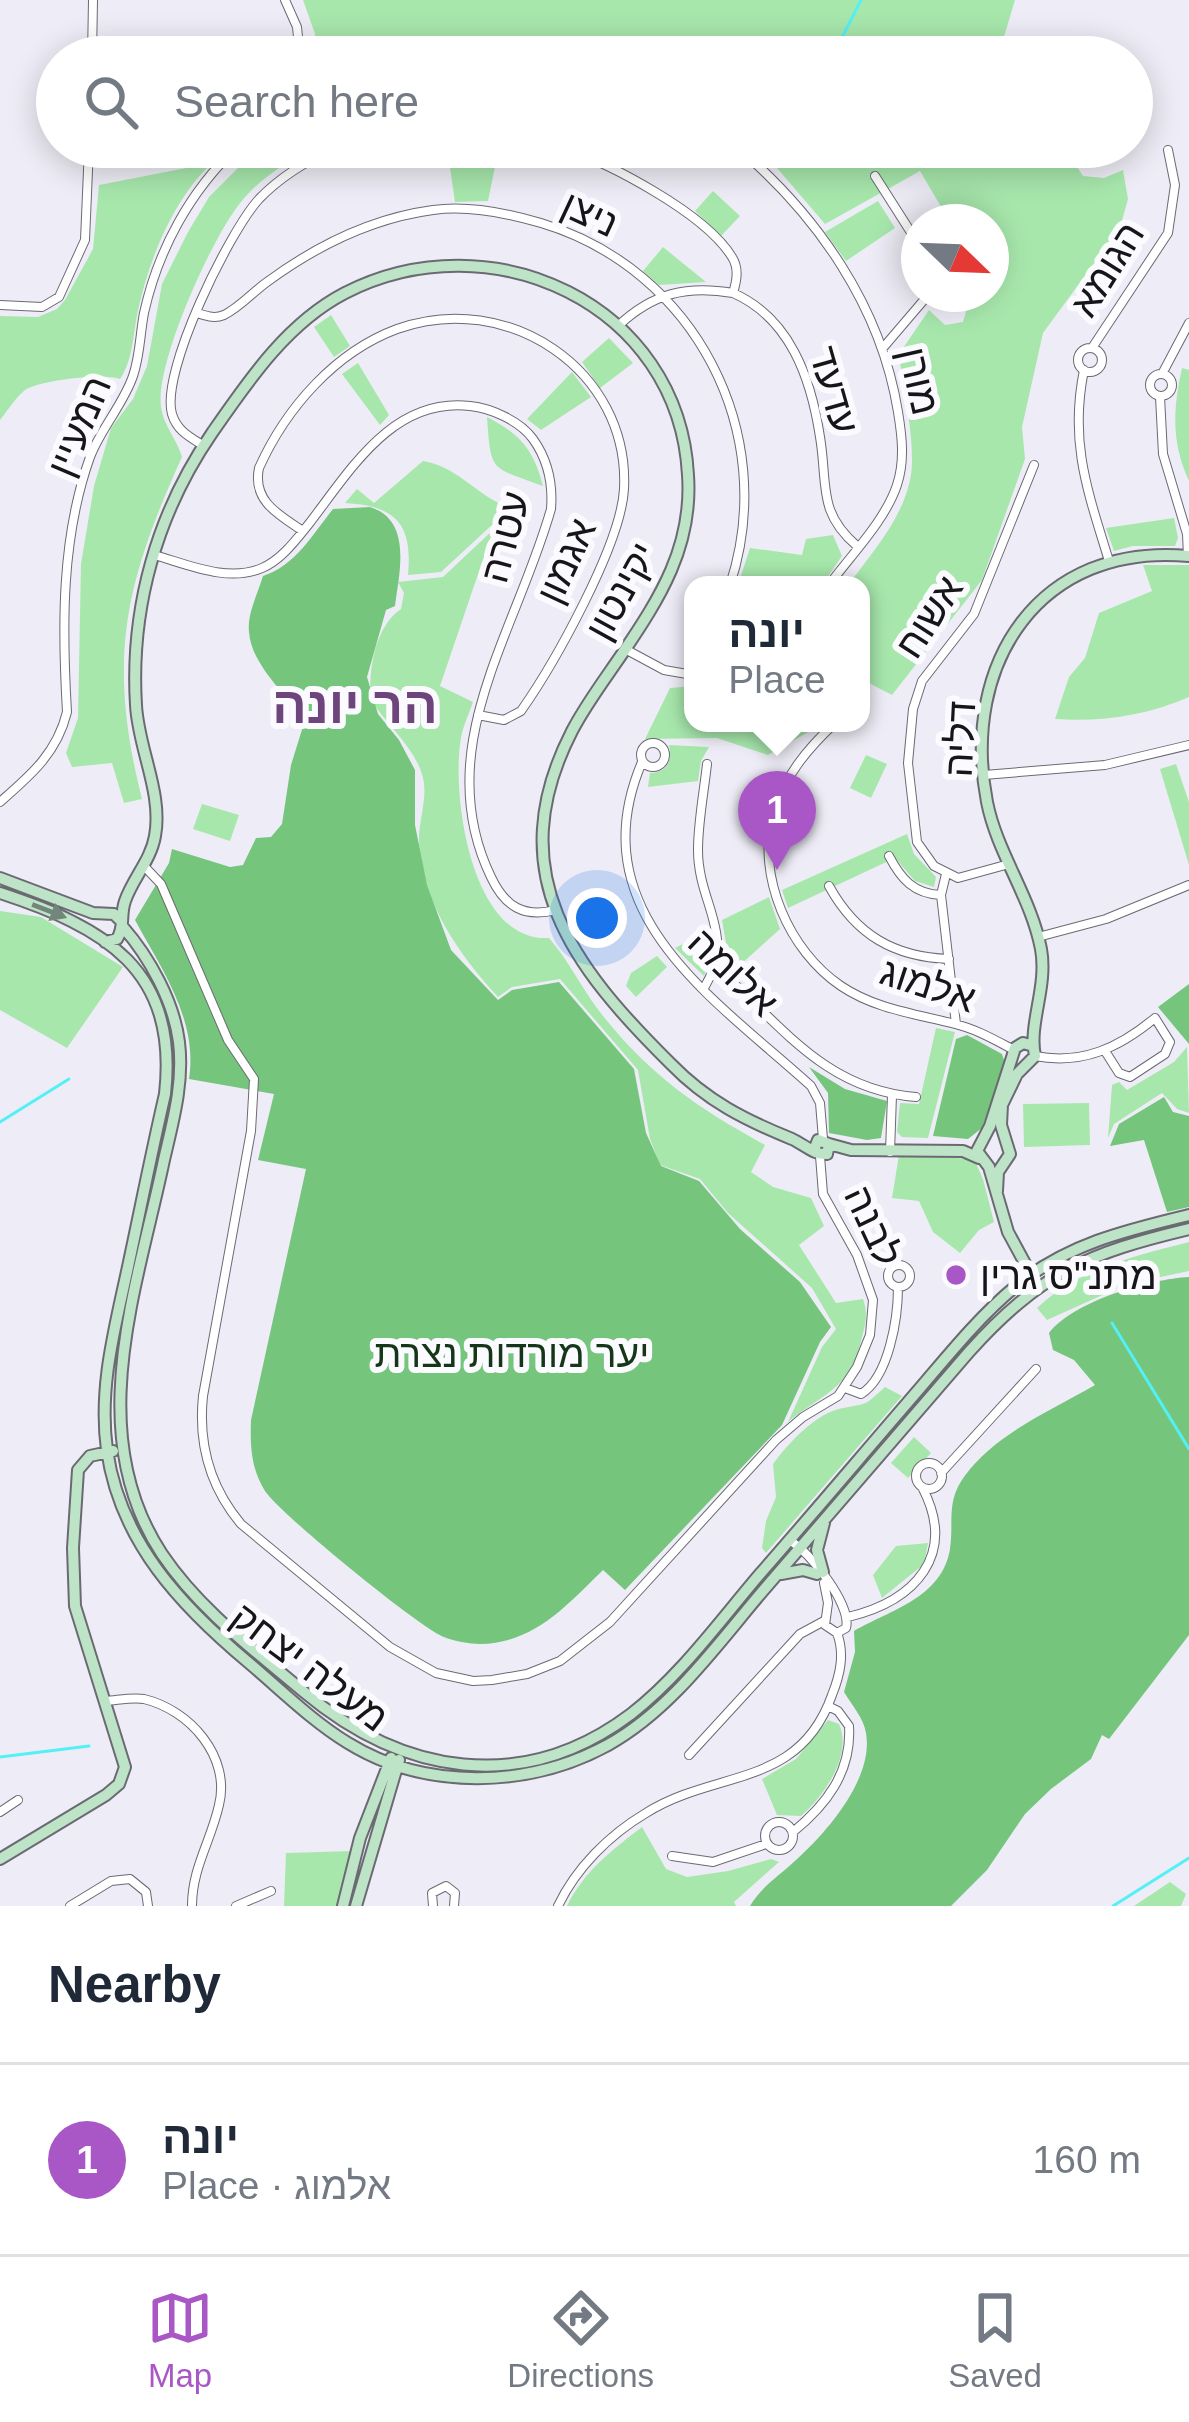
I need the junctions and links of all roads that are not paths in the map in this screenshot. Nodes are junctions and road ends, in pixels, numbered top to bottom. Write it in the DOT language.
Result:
graph roads {
  1 [pos="93,0"];
  2 [pos="285,0"];
  3 [pos="92,36"];
  4 [pos="298,36"];
  5 [pos="1168,150"];
  6 [pos="88,168"];
  7 [pos="215,168"];
  8 [pos="302,168"];
  9 [pos="610,168"];
  10 [pos="759,168"];
  11 [pos="874,176"];
  12 [pos="901,217"];
  13 [pos="733,292"];
  14 [pos="660,296"];
  15 [pos="0,304"];
  16 [pos="914,312"];
  17 [pos="197,314"];
  18 [pos="1189,323"];
  19 [pos="618,326"];
  20 [pos="1093,348"];
  21 [pos="882,349"];
  22 [pos="1084,370"];
  23 [pos="1162,374"];
  24 [pos="1160,397"];
  25 [pos="204,446"];
  26 [pos="1034,465"];
  27 [pos="303,531"];
  28 [pos="857,546"];
  29 [pos="153,555"];
  30 [pos="1188,556"];
  31 [pos="1109,561"];
  32 [pos="732,576"];
  33 [pos="835,576"];
  34 [pos="625,649"];
  35 [pos="684,673"];
  36 [pos="478,716"];
  37 [pos="827,732"];
  38 [pos="1189,745"];
  39 [pos="642,761"];
  40 [pos="707,764"];
  41 [pos="984,776"];
  42 [pos="0,802"];
  43 [pos="890,856"];
  44 [pos="1009,864"];
  45 [pos="143,867"];
  46 [pos="946,874"];
  47 [pos="0,878"];
  48 [pos="1189,885"];
  49 [pos="829,886"];
  50 [pos="0,893"];
  51 [pos="941,895"];
  52 [pos="556,910"];
  53 [pos="106,913"];
  54 [pos="123,925"];
  55 [pos="99,937"];
  56 [pos="1038,937"];
  57 [pos="949,959"];
  58 [pos="730,980"];
  59 [pos="704,988"];
  60 [pos="956,1024"];
  61 [pos="1105,1051"];
  62 [pos="1024,1055"];
  63 [pos="892,1095"];
  64 [pos="916,1097"];
  65 [pos="981,1139"];
  66 [pos="1006,1139"];
  67 [pos="821,1147"];
  68 [pos="953,1151"];
  69 [pos="890,1152"];
  70 [pos="983,1162"];
  71 [pos="1005,1163"];
  72 [pos="997,1191"];
  73 [pos="1189,1215"];
  74 [pos="1189,1229"];
  75 [pos="1034,1281"];
  76 [pos="898,1287"];
  77 [pos="1036,1369"];
  78 [pos="845,1388"];
  79 [pos="114,1451"];
  80 [pos="941,1473"];
  81 [pos="938,1486"];
  82 [pos="922,1487"];
  83 [pos="933,1510"];
  84 [pos="826,1517"];
  85 [pos="789,1540"];
  86 [pos="799,1550"];
  87 [pos="820,1573"];
  88 [pos="777,1575"];
  89 [pos="846,1614"];
  90 [pos="826,1616"];
  91 [pos="837,1633"];
  92 [pos="106,1701"];
  93 [pos="828,1706"];
  94 [pos="364,1751"];
  95 [pos="398,1751"];
  96 [pos="689,1755"];
  97 [pos="393,1764"];
  98 [pos="426,1773"];
  99 [pos="384,1792"];
  100 [pos="18,1800"];
  101 [pos="0,1812"];
  102 [pos="793,1832"];
  103 [pos="766,1844"];
  104 [pos="672,1856"];
  105 [pos="0,1859"];
  106 [pos="271,1891"];
  107 [pos="70,1906"];
  108 [pos="148,1906"];
  109 [pos="192,1906"];
  110 [pos="236,1906"];
  111 [pos="343,1906"];
  112 [pos="356,1906"];
  113 [pos="434,1906"];
  114 [pos="454,1906"];
  115 [pos="559,1906"];
  1 -- 3 [label="street"];
  2 -- 4 [label="street"];
  5 -- 20 [label="street, הגומא"];
  6 -- 15 [label="street"];
  7 -- 42 [label="street, המעיין"];
  8 -- 17 [label="street"];
  9 -- 13 [label="street"];
  10 -- 21 [label="street, מורן"];
  11 -- 12 [label="street"];
  13 -- 14 [label="street"];
  13 -- 28 [label="street, עדעד"];
  14 -- 17 [label="street, ניצן"];
  14 -- 19 [label="street"];
  14 -- 32 [label="street, ניצן"];
  16 -- 21 [label="street"];
  17 -- 25 [label="street"];
  18 -- 23 [label="street"];
  19 -- 25 [label="street, יקינטון"];
  19 -- 34 [label="street, יקינטון"];
  20 -- 22 [label="street"];
  20 -- 22 [label="street"];
  21 -- 28 [label="street, מורן"];
  22 -- 31 [label="street, הגומא"];
  23 -- 24 [label="street"];
  23 -- 24 [label="street"];
  24 -- 30 [label="street"];
  25 -- 29 [label="street, יקינטון"];
  26 -- 46 [label="street, אשוח"];
  27 -- 29 [label="street, עטרה"];
  27 -- 36 [label="street, עטרה"];
  27 -- 36 [label="street, אגמון"];
  28 -- 33 [label="street, מורן"];
  29 -- 45 [label="street, יקינטון"];
  30 -- 31 [label="street, דליה"];
  31 -- 41 [label="street, דליה"];
  34 -- 35 [label="street"];
  34 -- 52 [label="street, יקינטון"];
  36 -- 52 [label="street, עטרה"];
  37 -- 60 [label="street, אלמוג"];
  38 -- 41 [label="street"];
  39 -- 59 [label="street, אלומה"];
  40 -- 59 [label="street"];
  41 -- 44 [label="street, דליה"];
  43 -- 51 [label="street"];
  44 -- 46 [label="street"];
  44 -- 56 [label="street, דליה"];
  45 -- 53 [label="street, יקינטון"];
  45 -- 54 [label="street, יקינטון"];
  45 -- 78 [label="street"];
  46 -- 51 [label="street"];
  47 -- 53 [label="street"];
  48 -- 56 [label="street"];
  49 -- 57 [label="street"];
  50 -- 55 [label="street, מעלה יצחק, one-way"];
  51 -- 57 [label="street"];
  52 -- 67 [label="street, יקינטון"];
  53 -- 54 [label="street"];
  53 -- 55 [label="street, יקינטון"];
  54 -- 55 [label="street"];
  54 -- 79 [label="street, מעלה יצחק"];
  55 -- 79 [label="street, מעלה יצחק"];
  56 -- 62 [label="street, דליה"];
  57 -- 60 [label="street"];
  58 -- 63 [label="street"];
  59 -- 67 [label="street, אלומה"];
  60 -- 62 [label="street, אלמוג"];
  61 -- 61 [label="street"];
  61 -- 62 [label="street"];
  62 -- 65 [label="street, דליה"];
  62 -- 66 [label="street, דליה"];
  63 -- 64 [label="street"];
  63 -- 69 [label="street"];
  65 -- 66 [label="street"];
  65 -- 68 [label="street"];
  65 -- 70 [label="street"];
  66 -- 71 [label="street"];
  67 -- 69 [label="street"];
  67 -- 78 [label="street, לבנה"];
  68 -- 69 [label="street"];
  68 -- 70 [label="street"];
  70 -- 71 [label="street"];
  70 -- 72 [label="street"];
  71 -- 72 [label="street"];
  72 -- 75 [label="street"];
  73 -- 75 [label="street, מעלה יצחק"];
  74 -- 75 [label="street, מעלה יצחק"];
  75 -- 84 [label="street, מעלה יצחק"];
  75 -- 85 [label="street, מעלה יצחק"];
  76 -- 78 [label="street"];
  77 -- 80 [label="street"];
  79 -- 92 [label="street"];
  79 -- 94 [label="street, מעלה יצחק"];
  79 -- 95 [label="street, מעלה יצחק"];
  80 -- 81 [label="street"];
  80 -- 82 [label="street"];
  81 -- 82 [label="street"];
  81 -- 83 [label="street"];
  82 -- 83 [label="street"];
  83 -- 89 [label="street"];
  84 -- 86 [label="street, מעלה יצחק"];
  84 -- 87 [label="street"];
  85 -- 86 [label="street"];
  85 -- 95 [label="street, מעלה יצחק"];
  86 -- 87 [label="street"];
  86 -- 88 [label="street, מעלה יצחק"];
  87 -- 88 [label="street"];
  87 -- 89 [label="street"];
  87 -- 90 [label="street"];
  88 -- 98 [label="street, מעלה יצחק"];
  89 -- 90 [label="street"];
  89 -- 91 [label="street"];
  90 -- 91 [label="street"];
  90 -- 96 [label="street"];
  91 -- 93 [label="street"];
  92 -- 105 [label="street"];
  92 -- 109 [label="street"];
  93 -- 102 [label="street"];
  93 -- 115 [label="street"];
  94 -- 97 [label="street, מעלה יצחק"];
  94 -- 99 [label="street"];
  95 -- 97 [label="street"];
  97 -- 98 [label="street, מעלה יצחק"];
  97 -- 99 [label="street"];
  98 -- 99 [label="street"];
  99 -- 111 [label="street"];
  99 -- 112 [label="street"];
  100 -- 101 [label="street"];
  102 -- 103 [label="street"];
  102 -- 103 [label="street"];
  103 -- 104 [label="street"];
  106 -- 110 [label="street"];
  107 -- 108 [label="street"];
  113 -- 114 [label="street"];
}
